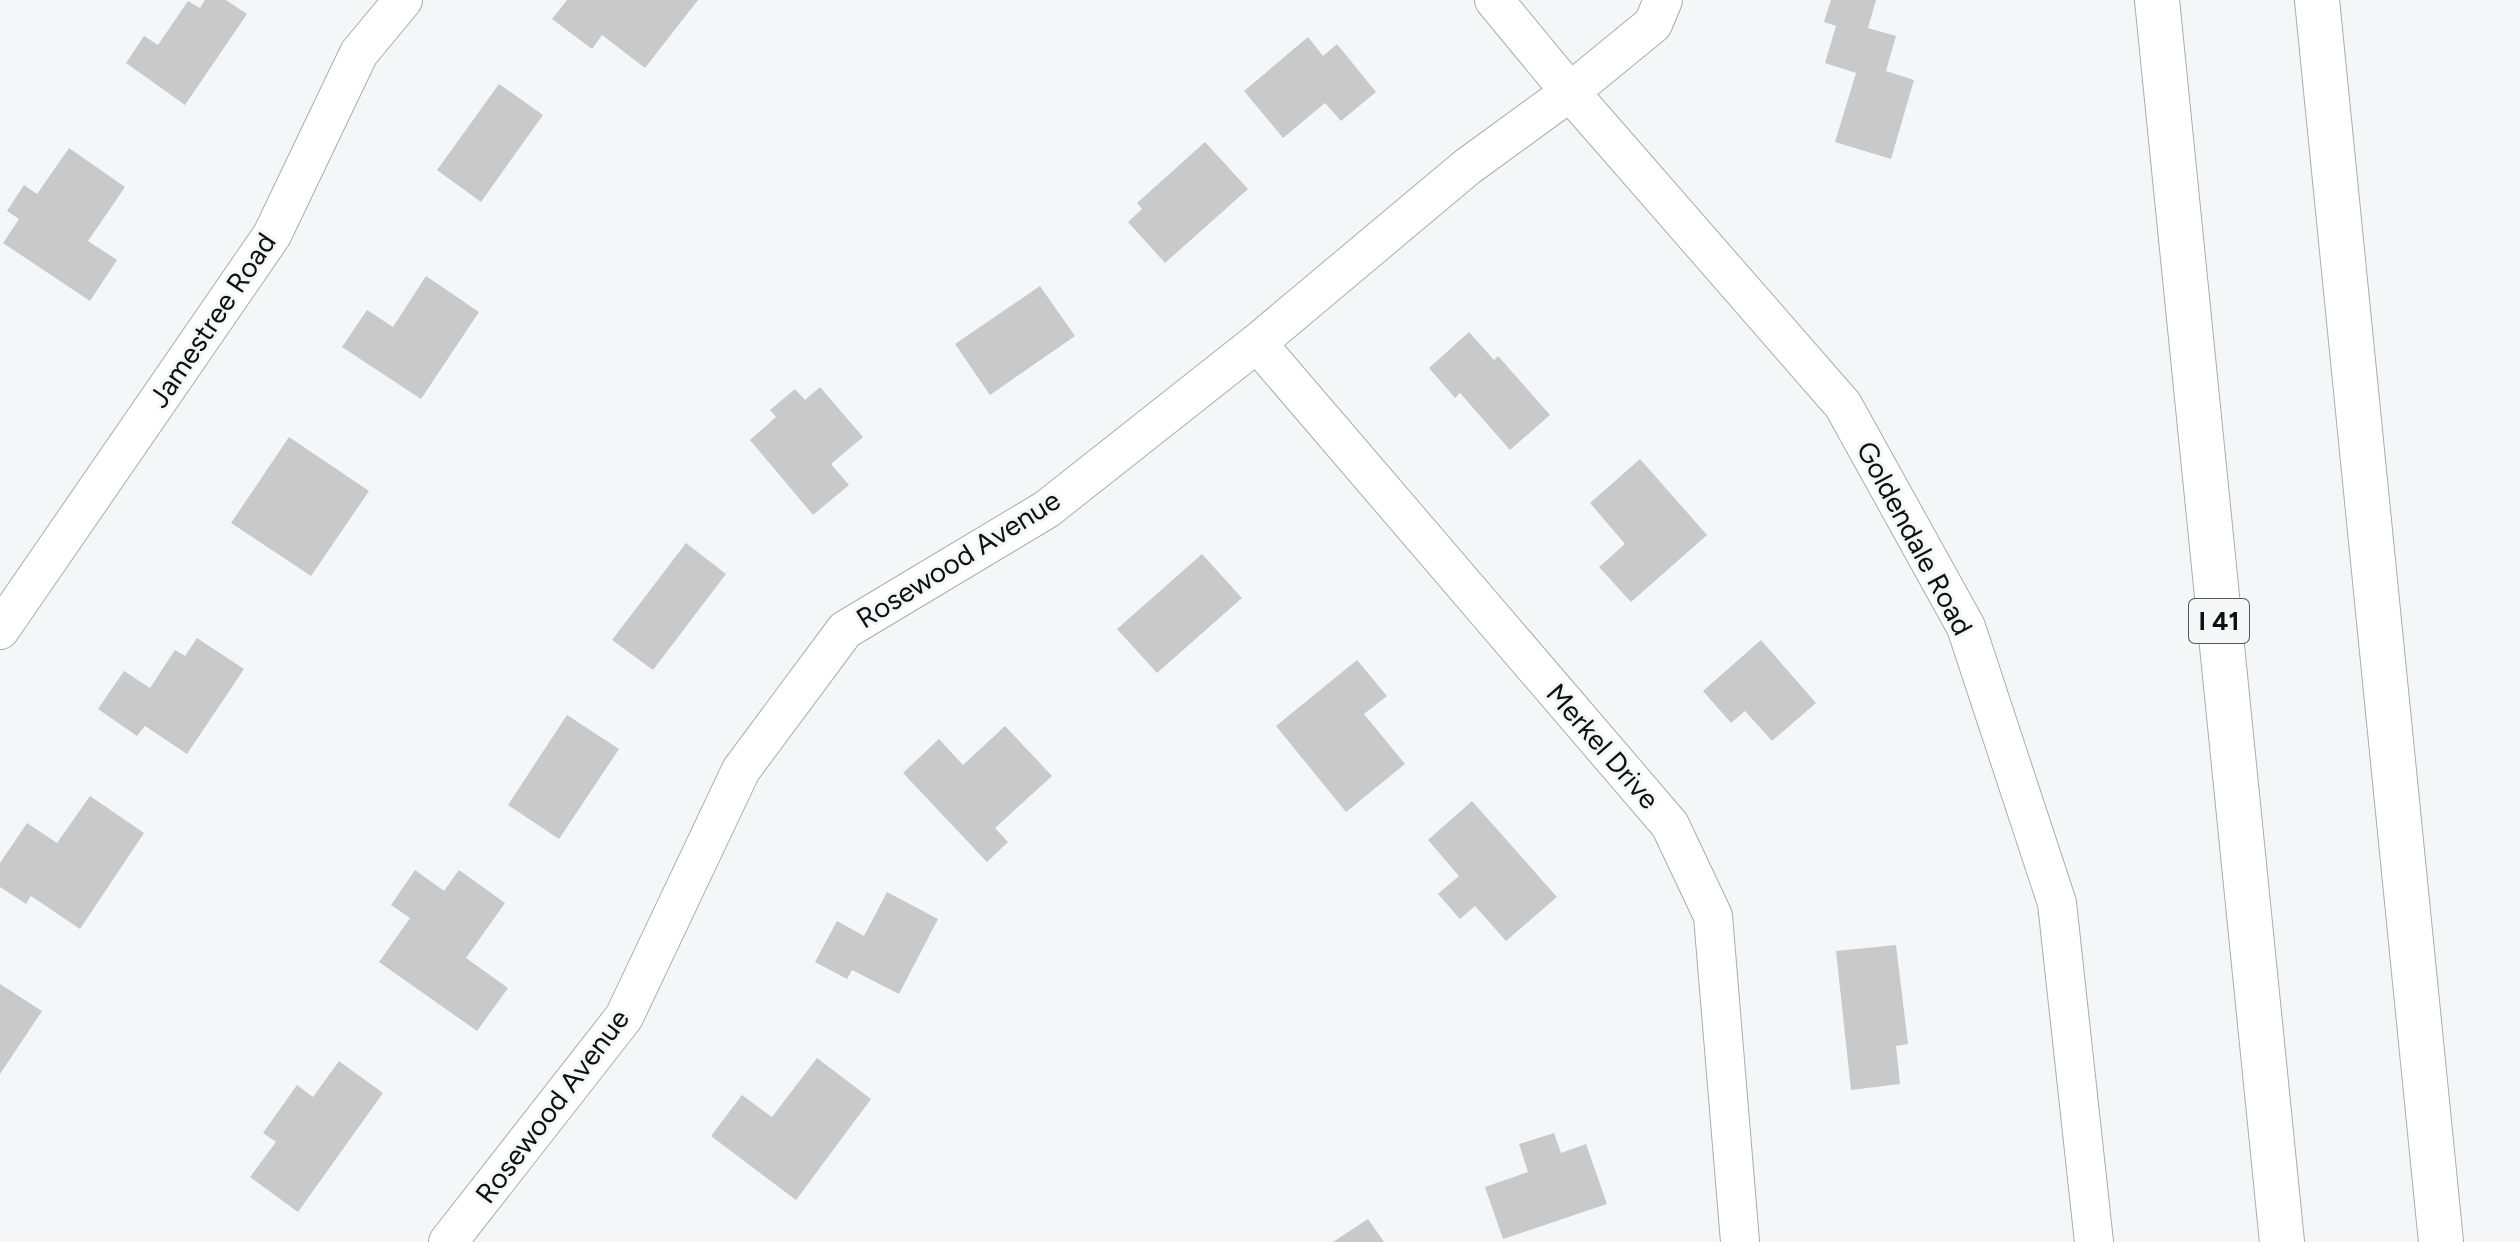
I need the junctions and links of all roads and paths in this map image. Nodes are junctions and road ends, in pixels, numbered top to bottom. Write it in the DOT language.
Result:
graph roads {
  1 [pos="403,0"];
  2 [pos="1494,0"];
  3 [pos="1663,0"];
  4 [pos="2157,0"];
  5 [pos="2317,0"];
  6 [pos="1570,92"];
  7 [pos="1257,343"];
  8 [pos="0,630"];
  9 [pos="448,1242"];
  10 [pos="1740,1242"];
  11 [pos="2094,1242"];
  12 [pos="2282,1242"];
  13 [pos="2441,1242"];
  1 -- 8 [label="street, Jamestree Road"];
  2 -- 6 [label="street, Goldendale Road"];
  3 -- 6 [label="street, Rosewood Avenue"];
  4 -- 12 [label="highway, I 41"];
  5 -- 13 [label="highway"];
  6 -- 7 [label="street, Rosewood Avenue"];
  6 -- 11 [label="street, Goldendale Road"];
  7 -- 9 [label="street, Rosewood Avenue"];
  7 -- 10 [label="street, Merkel Drive"];
}
